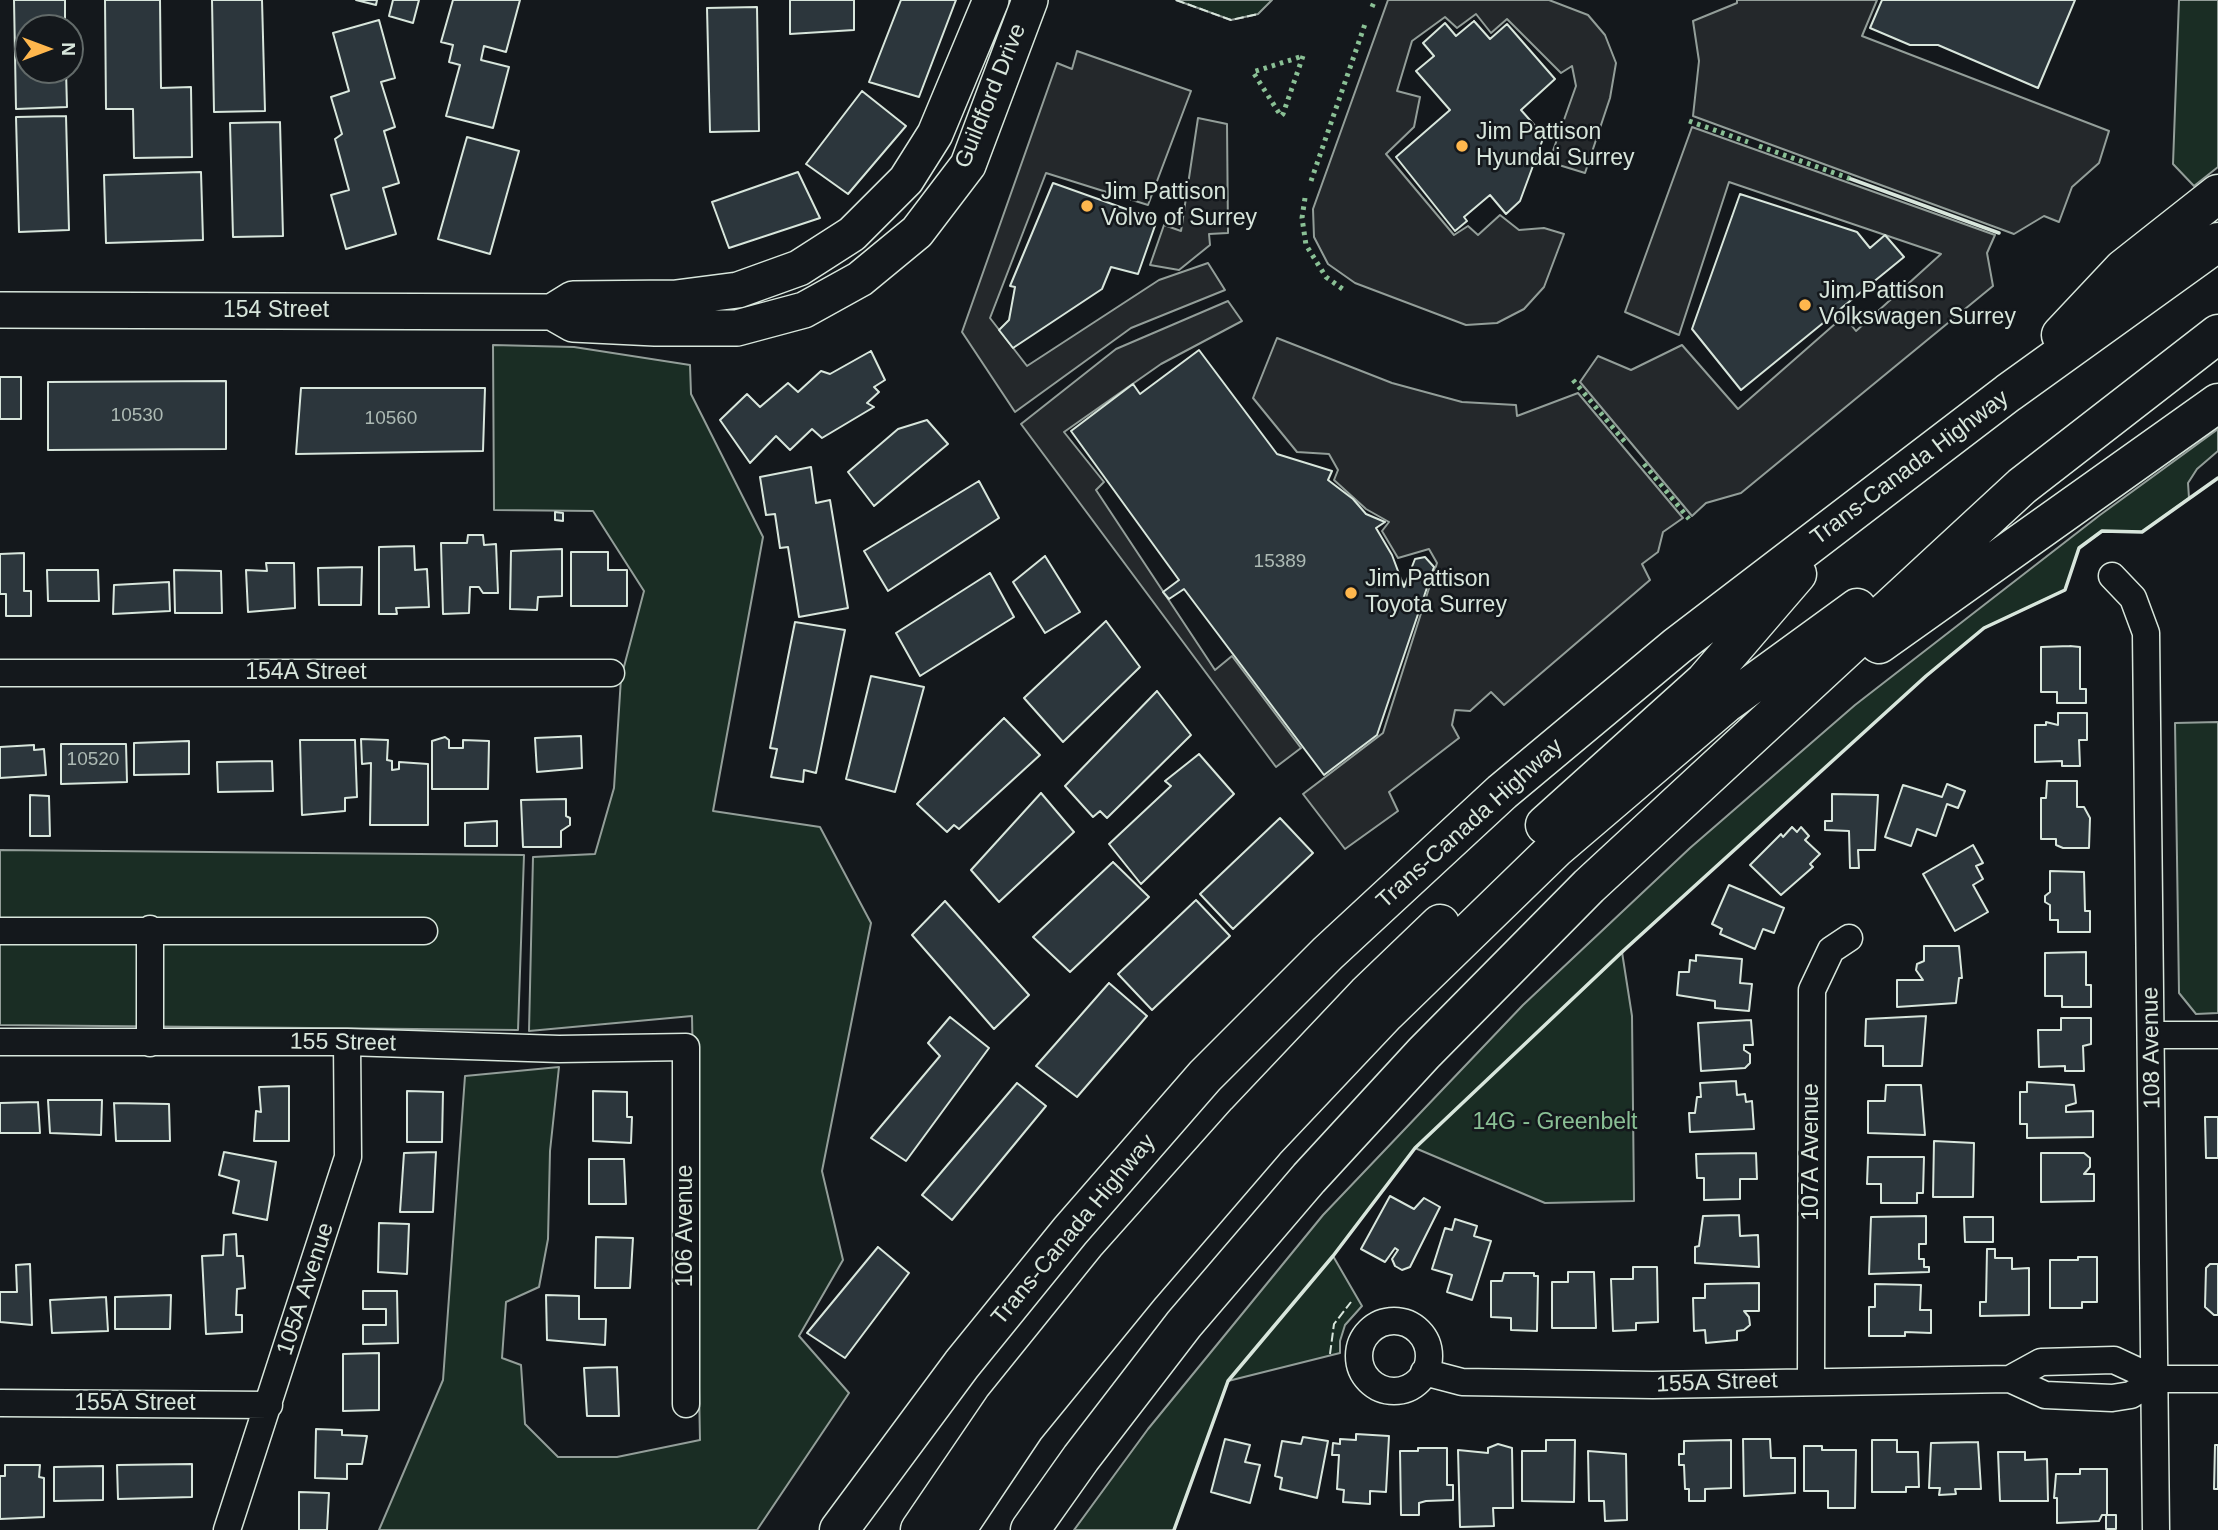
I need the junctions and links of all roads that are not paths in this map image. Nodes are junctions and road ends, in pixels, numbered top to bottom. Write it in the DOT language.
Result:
graph roads {
  1 [pos="990,0"];
  2 [pos="1030,0"];
  3 [pos="2218,194"];
  4 [pos="852,234"];
  5 [pos="2218,242"];
  6 [pos="860,279"];
  7 [pos="0,310"];
  8 [pos="552,312"];
  9 [pos="2218,334"];
  10 [pos="2008,393"];
  11 [pos="2218,403"];
  12 [pos="2022,486"];
  13 [pos="1851,512"];
  14 [pos="2112,576"];
  15 [pos="0,673"];
  16 [pos="611,673"];
  17 [pos="1751,733"];
  18 [pos="150,929"];
  19 [pos="0,931"];
  20 [pos="424,931"];
  21 [pos="1849,938"];
  22 [pos="2152,1035"];
  23 [pos="2218,1035"];
  24 [pos="0,1042"];
  25 [pos="150,1042"];
  26 [pos="347,1042"];
  27 [pos="686,1047"];
  28 [pos="1424,1372"];
  29 [pos="2010,1379"];
  30 [pos="2155,1379"];
  31 [pos="2218,1379"];
  32 [pos="1811,1380"];
  33 [pos="0,1403"];
  34 [pos="686,1404"];
  35 [pos="269,1405"];
  36 [pos="227,1530"];
  37 [pos="839,1530"];
  38 [pos="920,1530"];
  39 [pos="956,1530"];
  40 [pos="1030,1530"];
  41 [pos="2156,1530"];
  1 -- 4 [label="main road, Guildford Drive"];
  2 -- 6 [label="main road, Guildford Drive"];
  3 -- 10 [label="highway"];
  4 -- 8 [label="main road, 154 Street"];
  5 -- 10 [label="highway, Trans-Canada Highway"];
  6 -- 8 [label="main road, 154 Street"];
  7 -- 8 [label="main road, 154 Street"];
  9 -- 12 [label="highway"];
  10 -- 13 [label="highway, Trans-Canada Highway"];
  11 -- 17 [label="highway"];
  12 -- 17 [label="highway"];
  12 -- 39 [label="highway"];
  13 -- 37 [label="highway, Trans-Canada Highway"];
  13 -- 38 [label="highway"];
  14 -- 22 [label="street, 108 Avenue"];
  15 -- 16 [label="street, 154A Street"];
  17 -- 40 [label="highway"];
  18 -- 19 [label="street"];
  18 -- 20 [label="street"];
  18 -- 25 [label="street"];
  21 -- 32 [label="street, 107A Avenue"];
  22 -- 23 [label="street"];
  22 -- 30 [label="street, 108 Avenue"];
  24 -- 25 [label="street, 155 Street"];
  25 -- 26 [label="street, 155 Street"];
  26 -- 27 [label="street, 155 Street"];
  26 -- 35 [label="street, 105A Avenue"];
  27 -- 34 [label="street, 106 Avenue"];
  28 -- 32 [label="street, 155A Street"];
  29 -- 30 [label="street, 155A Street"];
  29 -- 30 [label="street, 155A Street"];
  29 -- 32 [label="street, 155A Street"];
  30 -- 31 [label="street, 155A Street"];
  30 -- 41 [label="street, 108 Avenue"];
  33 -- 35 [label="street, 155A Street"];
  35 -- 36 [label="street, 105A Avenue"];
}
